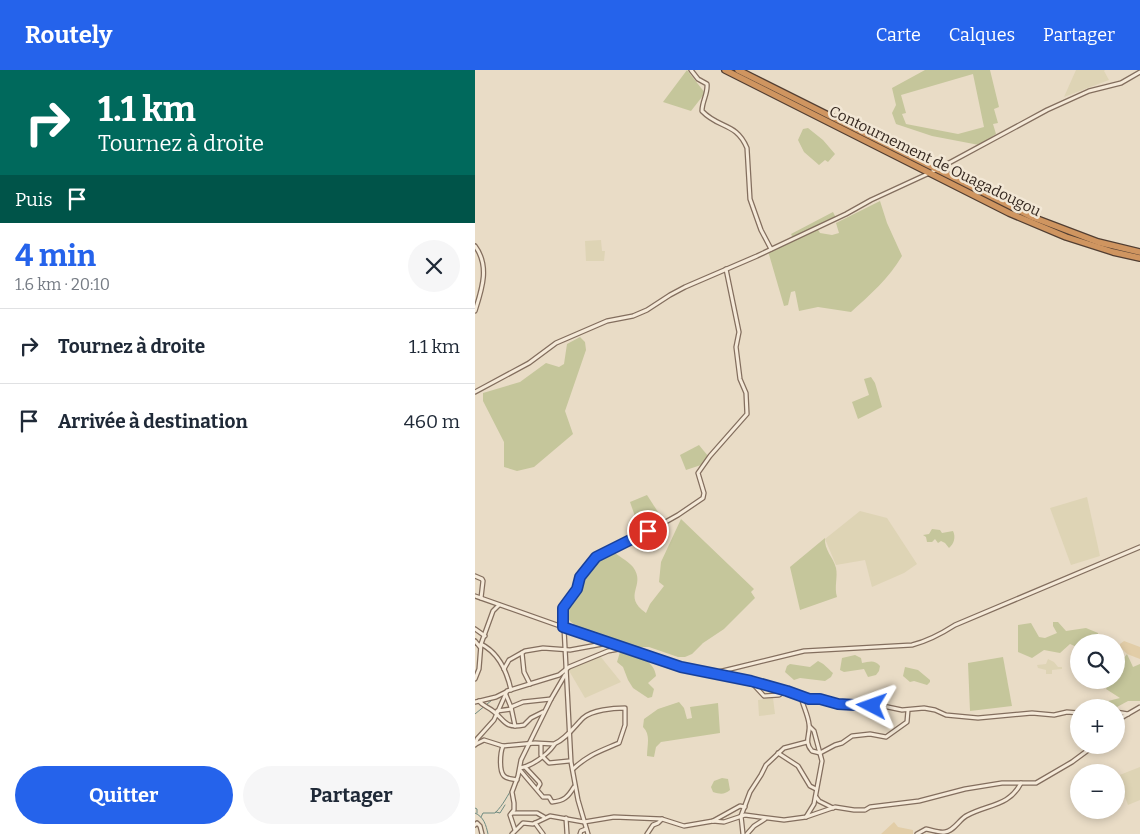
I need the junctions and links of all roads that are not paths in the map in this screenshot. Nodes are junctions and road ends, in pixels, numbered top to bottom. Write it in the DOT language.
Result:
graph roads {
  1 [pos="691,70"];
  2 [pos="725,70"];
  3 [pos="738,70"];
  4 [pos="1140,72"];
  5 [pos="936,170"];
  6 [pos="929,173"];
  7 [pos="475,246"];
  8 [pos="771,249"];
  9 [pos="1140,252"];
  10 [pos="1140,258"];
  11 [pos="725,269"];
  12 [pos="475,311"];
  13 [pos="475,392"];
  14 [pos="1140,548"];
  15 [pos="475,576"];
  16 [pos="477,597"];
  17 [pos="499,605"];
  18 [pos="563,627"];
  19 [pos="475,629"];
  20 [pos="485,636"];
  21 [pos="608,643"];
  22 [pos="478,644"];
  23 [pos="623,648"];
  24 [pos="565,650"];
  25 [pos="521,653"];
  26 [pos="504,669"];
  27 [pos="565,670"];
  28 [pos="714,673"];
  29 [pos="565,674"];
  30 [pos="475,679"];
  31 [pos="751,681"];
  32 [pos="530,684"];
  33 [pos="511,690"];
  34 [pos="785,690"];
  35 [pos="506,693"];
  36 [pos="801,696"];
  37 [pos="551,698"];
  38 [pos="477,702"];
  39 [pos="1140,707"];
  40 [pos="511,708"];
  41 [pos="908,710"];
  42 [pos="493,711"];
  43 [pos="499,711"];
  44 [pos="544,712"];
  45 [pos="1125,713"];
  46 [pos="1070,714"];
  47 [pos="1129,714"];
  48 [pos="497,716"];
  49 [pos="1125,716"];
  50 [pos="515,726"];
  51 [pos="810,727"];
  52 [pos="570,732"];
  53 [pos="807,742"];
  54 [pos="475,744"];
  55 [pos="529,744"];
  56 [pos="541,744"];
  57 [pos="554,744"];
  58 [pos="503,746"];
  59 [pos="778,753"];
  60 [pos="820,753"];
  61 [pos="1083,754"];
  62 [pos="543,756"];
  63 [pos="569,761"];
  64 [pos="525,767"];
  65 [pos="520,769"];
  66 [pos="572,769"];
  67 [pos="517,780"];
  68 [pos="1021,783"];
  69 [pos="575,786"];
  70 [pos="816,789"];
  71 [pos="537,790"];
  72 [pos="816,797"];
  73 [pos="745,807"];
  74 [pos="833,808"];
  75 [pos="511,813"];
  76 [pos="741,816"];
  77 [pos="807,817"];
  78 [pos="544,818"];
  79 [pos="566,818"];
  80 [pos="765,818"];
  81 [pos="663,819"];
  82 [pos="713,821"];
  83 [pos="584,822"];
  84 [pos="535,823"];
  85 [pos="475,825"];
  86 [pos="586,829"];
  87 [pos="515,830"];
  88 [pos="482,834"];
  89 [pos="512,834"];
  90 [pos="543,834"];
  91 [pos="567,834"];
  92 [pos="580,834"];
  93 [pos="588,834"];
  94 [pos="647,834"];
  95 [pos="743,834"];
  96 [pos="747,834"];
  97 [pos="917,834"];
  1 -- 8 [label="street"];
  2 -- 6 [label="highway, Contournement de Ouagadougou"];
  3 -- 5 [label="highway, Contournement de Ouagadougou"];
  4 -- 5 [label="street"];
  5 -- 6 [label="street"];
  5 -- 9 [label="highway, Contournement de Ouagadougou"];
  6 -- 8 [label="street"];
  6 -- 10 [label="highway, Contournement de Ouagadougou"];
  7 -- 12 [label="street"];
  8 -- 11 [label="street"];
  11 -- 13 [label="street"];
  11 -- 18 [label="street"];
  14 -- 28 [label="street"];
  15 -- 16 [label="street"];
  16 -- 17 [label="street"];
  17 -- 18 [label="street"];
  17 -- 20 [label="street"];
  18 -- 21 [label="street"];
  18 -- 24 [label="street"];
  19 -- 20 [label="street"];
  20 -- 22 [label="street"];
  21 -- 23 [label="street"];
  21 -- 24 [label="street"];
  22 -- 26 [label="street"];
  22 -- 30 [label="street"];
  23 -- 27 [label="street"];
  23 -- 28 [label="street"];
  24 -- 25 [label="street"];
  24 -- 27 [label="street"];
  25 -- 26 [label="street"];
  25 -- 32 [label="street"];
  26 -- 33 [label="street"];
  27 -- 29 [label="street"];
  27 -- 32 [label="street"];
  28 -- 31 [label="street"];
  29 -- 37 [label="street"];
  29 -- 52 [label="street"];
  31 -- 34 [label="street"];
  31 -- 34 [label="street"];
  32 -- 33 [label="street"];
  33 -- 35 [label="street"];
  34 -- 36 [label="street"];
  35 -- 38 [label="street"];
  35 -- 40 [label="street"];
  35 -- 43 [label="street"];
  36 -- 41 [label="street"];
  36 -- 51 [label="street"];
  37 -- 40 [label="street"];
  37 -- 44 [label="street"];
  38 -- 42 [label="street"];
  39 -- 47 [label="street"];
  40 -- 43 [label="street"];
  40 -- 50 [label="street"];
  41 -- 46 [label="street"];
  41 -- 60 [label="street"];
  42 -- 43 [label="street"];
  42 -- 48 [label="street"];
  43 -- 48 [label="street"];
  44 -- 50 [label="street"];
  44 -- 55 [label="street"];
  45 -- 47 [label="street"];
  47 -- 49 [label="street"];
  48 -- 50 [label="street"];
  48 -- 54 [label="street"];
  51 -- 53 [label="street"];
  51 -- 60 [label="street"];
  52 -- 57 [label="street"];
  52 -- 66 [label="street"];
  52 -- 66 [label="street"];
  53 -- 59 [label="street"];
  53 -- 60 [label="street"];
  54 -- 58 [label="street"];
  55 -- 56 [label="street"];
  55 -- 58 [label="street"];
  55 -- 65 [label="street"];
  56 -- 57 [label="street"];
  56 -- 62 [label="street"];
  57 -- 62 [label="street"];
  58 -- 67 [label="street"];
  59 -- 70 [label="street"];
  59 -- 73 [label="street"];
  60 -- 70 [label="street"];
  61 -- 68 [label="street"];
  62 -- 63 [label="street"];
  62 -- 64 [label="street"];
  64 -- 65 [label="street"];
  64 -- 71 [label="street"];
  65 -- 67 [label="street"];
  65 -- 71 [label="street"];
  66 -- 69 [label="street"];
  67 -- 75 [label="street"];
  68 -- 74 [label="street"];
  68 -- 97 [label="street"];
  69 -- 71 [label="street"];
  69 -- 83 [label="street"];
  70 -- 72 [label="street"];
  72 -- 74 [label="street"];
  72 -- 77 [label="street"];
  73 -- 76 [label="street"];
  73 -- 82 [label="street"];
  74 -- 77 [label="street"];
  75 -- 78 [label="street"];
  75 -- 87 [label="street"];
  76 -- 80 [label="street"];
  76 -- 82 [label="street"];
  76 -- 95 [label="street"];
  77 -- 80 [label="street"];
  78 -- 79 [label="street"];
  78 -- 84 [label="street"];
  79 -- 83 [label="street"];
  79 -- 91 [label="street"];
  80 -- 96 [label="street"];
  81 -- 82 [label="street"];
  81 -- 83 [label="street"];
  81 -- 94 [label="street"];
  83 -- 86 [label="street"];
  84 -- 87 [label="street"];
  84 -- 90 [label="street"];
  85 -- 88 [label="street"];
  86 -- 92 [label="street"];
  86 -- 93 [label="street"];
  87 -- 89 [label="street"];
}
